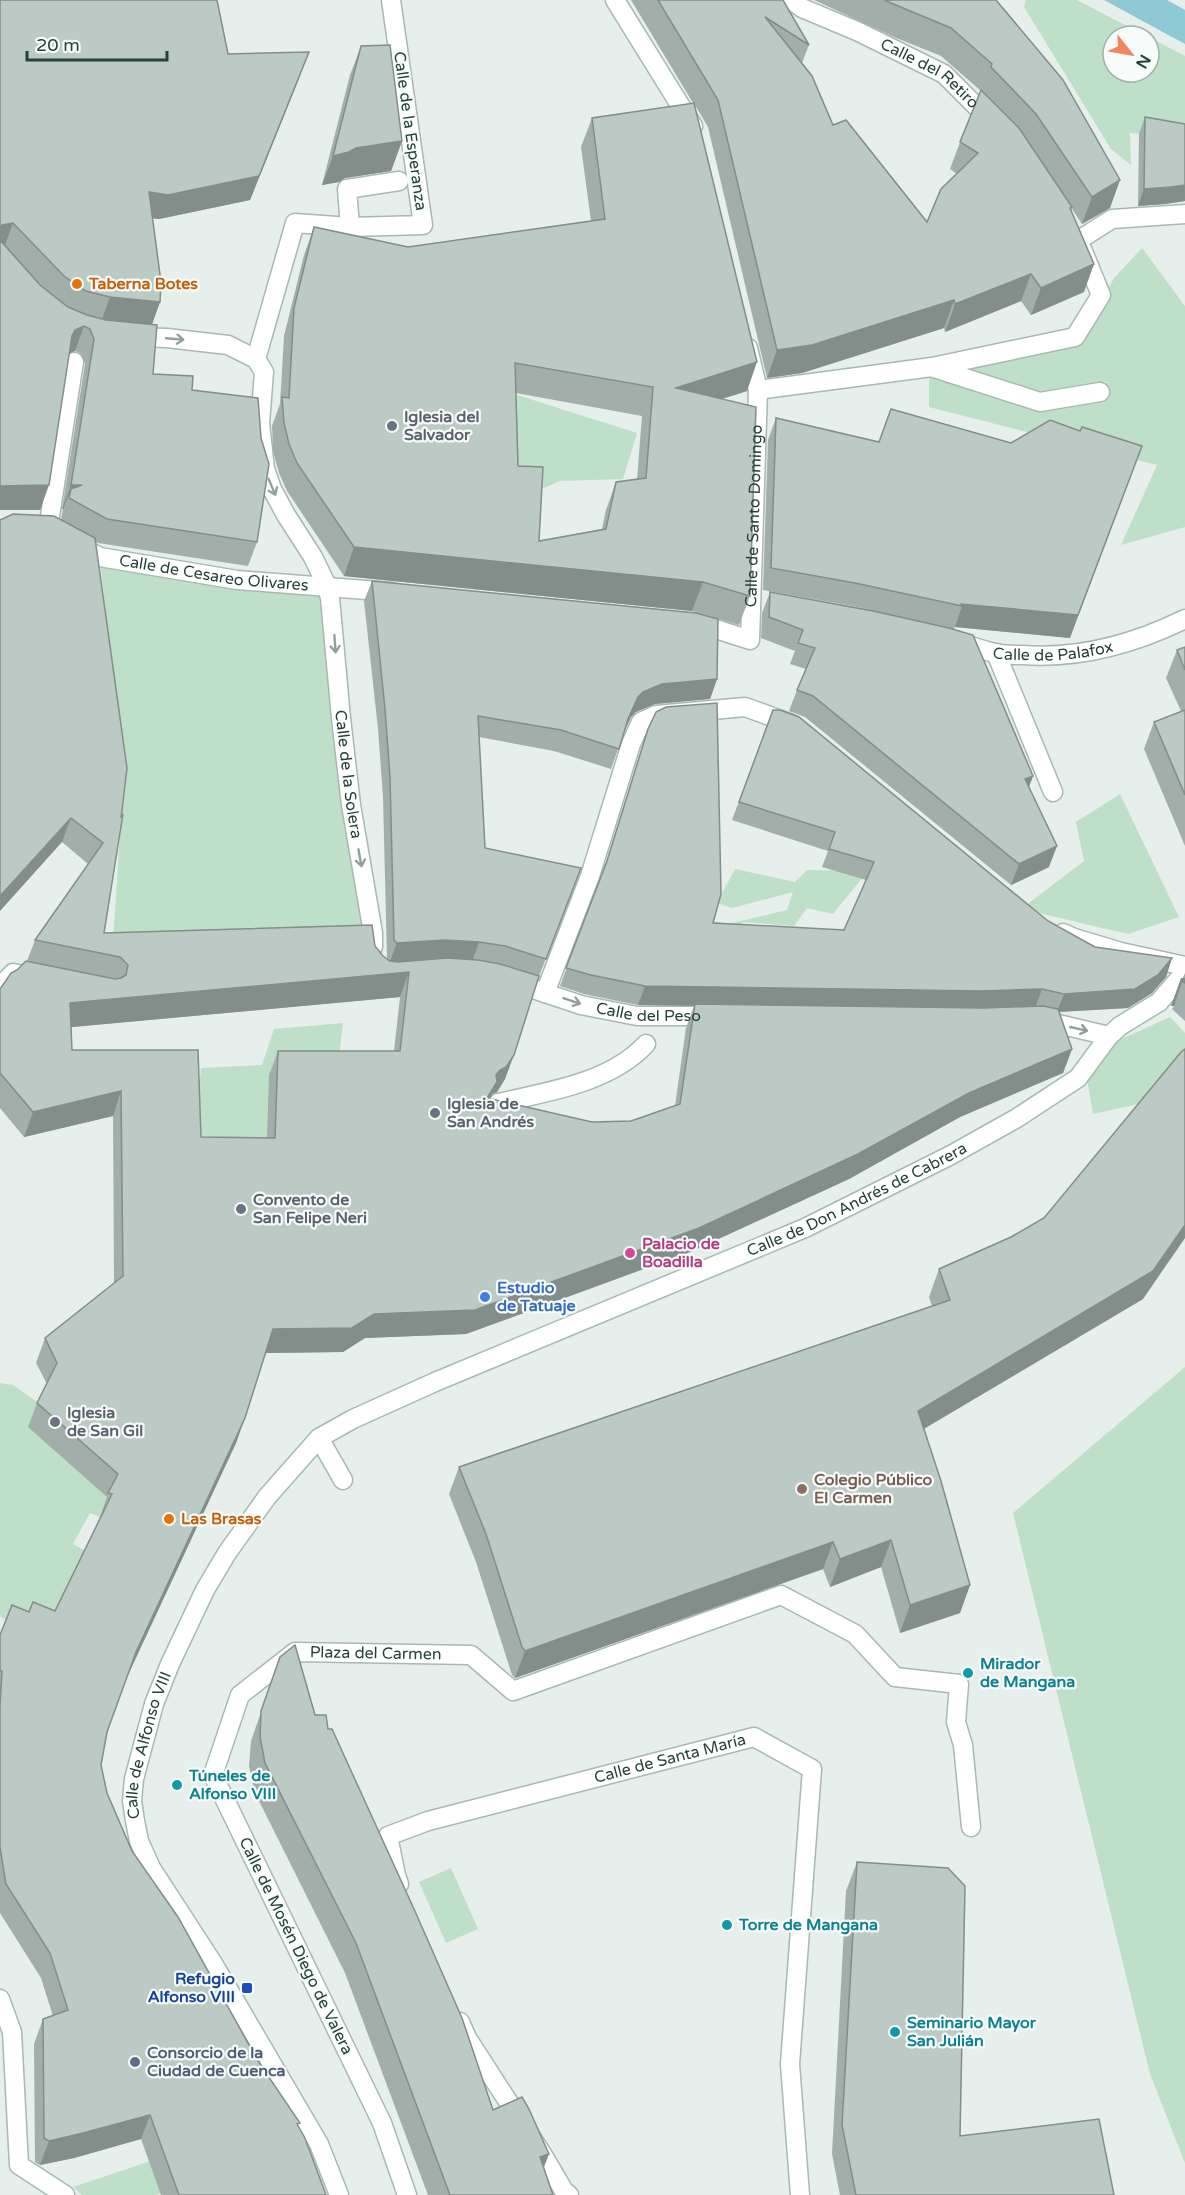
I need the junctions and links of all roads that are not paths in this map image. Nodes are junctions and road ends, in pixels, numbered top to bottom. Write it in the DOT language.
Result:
graph roads {
  1 [pos="392,0"];
  2 [pos="615,0"];
  3 [pos="791,0"];
  4 [pos="1002,133"];
  5 [pos="698,141"];
  6 [pos="399,181"];
  7 [pos="1185,214"];
  8 [pos="1067,222"];
  9 [pos="350,227"];
  10 [pos="1079,240"];
  11 [pos="744,333"];
  12 [pos="117,335"];
  13 [pos="256,359"];
  14 [pos="74,362"];
  15 [pos="932,367"];
  16 [pos="758,390"];
  17 [pos="1100,392"];
  18 [pos="29,528"];
  19 [pos="48,529"];
  20 [pos="327,586"];
  21 [pos="410,594"];
  22 [pos="752,600"];
  23 [pos="771,603"];
  24 [pos="679,620"];
  25 [pos="1185,620"];
  26 [pos="939,636"];
  27 [pos="996,653"];
  28 [pos="802,730"];
  29 [pos="1053,792"];
  30 [pos="1046,924"];
  31 [pos="376,964"];
  32 [pos="1185,966"];
  33 [pos="1185,972"];
  34 [pos="494,976"];
  35 [pos="44,979"];
  36 [pos="0,987"];
  37 [pos="545,993"];
  38 [pos="730,1017"];
  39 [pos="1023,1019"];
  40 [pos="1109,1036"];
  41 [pos="646,1044"];
  42 [pos="498,1103"];
  43 [pos="353,1419"];
  44 [pos="319,1438"];
  45 [pos="343,1480"];
  46 [pos="240,1695"];
  47 [pos="971,1827"];
  48 [pos="405,1897"];
  49 [pos="0,1999"];
  50 [pos="453,2005"];
  51 [pos="65,2195"];
  52 [pos="339,2195"];
  53 [pos="407,2195"];
  54 [pos="569,2195"];
  55 [pos="800,2195"];
  1 -- 9 [label="street, Calle de la Esperanza"];
  2 -- 5 [label="street"];
  3 -- 4 [label="street, Calle del Retiro"];
  6 -- 9 [label="street, Calle de la Esperanza"];
  7 -- 10 [label="street"];
  8 -- 10 [label="street"];
  9 -- 13 [label="street, Calle de la Esperanza"];
  10 -- 15 [label="street"];
  11 -- 16 [label="street, Calle de Santo Domingo"];
  12 -- 13 [label="street, one-way"];
  13 -- 20 [label="street, Calle de la Solera, one-way"];
  14 -- 19 [label="street"];
  15 -- 16 [label="street"];
  15 -- 17 [label="street"];
  16 -- 22 [label="street, Calle de Santo Domingo"];
  18 -- 19 [label="street"];
  19 -- 20 [label="street, Calle de Cesareo Olivares"];
  20 -- 21 [label="street, Calle de Cesareo Olivares"];
  20 -- 31 [label="street, Calle de la Solera, one-way"];
  22 -- 23 [label="street"];
  22 -- 24 [label="street, Calle de Santo Domingo"];
  25 -- 27 [label="street, Calle de Palafox"];
  26 -- 27 [label="street"];
  27 -- 29 [label="street, Calle de Palafox"];
  28 -- 37 [label="street"];
  30 -- 32 [label="street"];
  33 -- 40 [label="street, Calle de Don Andrés de Cabrera"];
  34 -- 37 [label="street, Calle del Peso"];
  35 -- 36 [label="street"];
  37 -- 38 [label="street, Calle del Peso, one-way"];
  39 -- 40 [label="street, one-way"];
  40 -- 43 [label="street, Calle de Don Andrés de Cabrera"];
  41 -- 42 [label="street"];
  43 -- 44 [label="street, Calle de Alfonso VIII"];
  44 -- 45 [label="street"];
  44 -- 52 [label="street, Calle de Alfonso VIII"];
  46 -- 47 [label="street, Plaza del Carmen"];
  46 -- 53 [label="street, Calle de Mosén Diego de Valera"];
  48 -- 55 [label="street, Calle de Santa María"];
  49 -- 51 [label="street"];
  50 -- 54 [label="street"];
}
